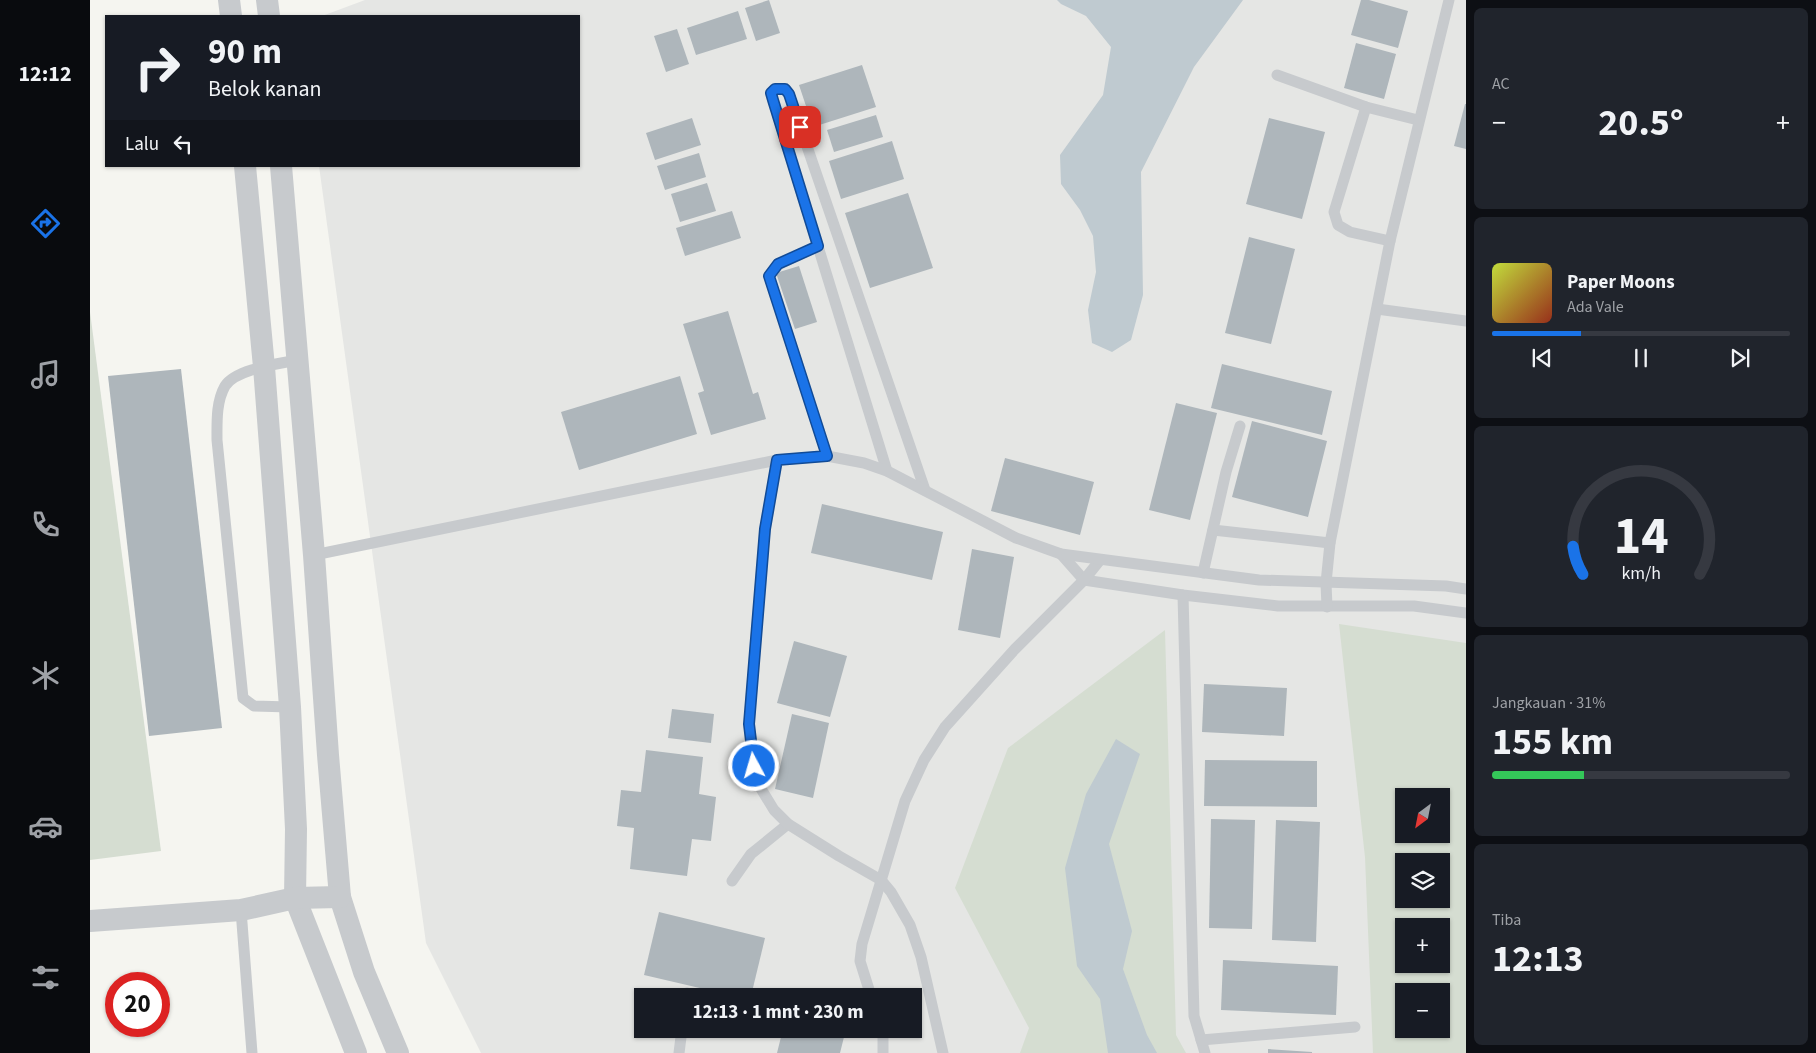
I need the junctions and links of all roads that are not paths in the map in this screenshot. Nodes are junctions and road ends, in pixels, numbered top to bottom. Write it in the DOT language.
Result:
graph roads {
  1 [pos="229,0"];
  2 [pos="267,0"];
  3 [pos="1449,0"];
  4 [pos="231,15"];
  5 [pos="269,15"];
  6 [pos="1277,75"];
  7 [pos="1366,106"];
  8 [pos="1418,120"];
  9 [pos="245,167"];
  10 [pos="281,167"];
  11 [pos="1390,241"];
  12 [pos="818,246"];
  13 [pos="1377,309"];
  14 [pos="1466,322"];
  15 [pos="297,360"];
  16 [pos="264,367"];
  17 [pos="1240,426"];
  18 [pos="827,456"];
  19 [pos="777,460"];
  20 [pos="887,471"];
  21 [pos="924,490"];
  22 [pos="1213,530"];
  23 [pos="1330,543"];
  24 [pos="1061,554"];
  25 [pos="314,555"];
  26 [pos="1100,560"];
  27 [pos="1203,574"];
  28 [pos="1084,580"];
  29 [pos="1326,583"];
  30 [pos="1466,589"];
  31 [pos="1183,594"];
  32 [pos="1327,607"];
  33 [pos="1466,613"];
  34 [pos="290,707"];
  35 [pos="788,824"];
  36 [pos="882,880"];
  37 [pos="732,881"];
  38 [pos="340,897"];
  39 [pos="295,898"];
  40 [pos="241,910"];
  41 [pos="90,921"];
  42 [pos="868,988"];
  43 [pos="1355,1026"];
  44 [pos="681,1038"];
  45 [pos="884,1038"];
  46 [pos="1201,1040"];
  47 [pos="252,1053"];
  48 [pos="356,1053"];
  49 [pos="398,1053"];
  50 [pos="679,1053"];
  51 [pos="883,1053"];
  52 [pos="943,1053"];
  53 [pos="1205,1053"];
  1 -- 4 [label="street"];
  2 -- 5 [label="street"];
  3 -- 8 [label="lane"];
  6 -- 7 [label="lane"];
  7 -- 8 [label="lane"];
  7 -- 11 [label="lane"];
  8 -- 11 [label="lane"];
  9 -- 16 [label="street"];
  10 -- 15 [label="street"];
  11 -- 13 [label="lane"];
  12 -- 18 [label="lane"];
  12 -- 20 [label="lane"];
  12 -- 21 [label="lane"];
  13 -- 14 [label="lane"];
  13 -- 23 [label="lane"];
  15 -- 16 [label="lane"];
  15 -- 25 [label="street"];
  16 -- 34 [label="street"];
  16 -- 34 [label="lane"];
  17 -- 22 [label="lane"];
  18 -- 19 [label="lane"];
  18 -- 20 [label="lane"];
  19 -- 25 [label="lane"];
  19 -- 35 [label="lane"];
  20 -- 21 [label="lane"];
  21 -- 24 [label="lane"];
  22 -- 23 [label="lane"];
  22 -- 27 [label="lane"];
  23 -- 29 [label="lane"];
  24 -- 26 [label="lane"];
  24 -- 28 [label="lane"];
  25 -- 38 [label="street"];
  26 -- 27 [label="lane"];
  26 -- 28 [label="lane"];
  27 -- 29 [label="lane"];
  28 -- 31 [label="lane"];
  28 -- 36 [label="lane"];
  29 -- 30 [label="lane"];
  29 -- 32 [label="lane"];
  31 -- 32 [label="lane"];
  31 -- 46 [label="lane"];
  32 -- 33 [label="lane"];
  34 -- 39 [label="street"];
  35 -- 36 [label="lane"];
  35 -- 37 [label="lane"];
  36 -- 42 [label="lane"];
  36 -- 52 [label="lane"];
  38 -- 39 [label="street"];
  38 -- 49 [label="street"];
  39 -- 40 [label="street"];
  39 -- 48 [label="street"];
  40 -- 41 [label="street"];
  40 -- 47 [label="lane"];
  43 -- 46 [label="lane"];
  44 -- 50 [label="lane"];
  45 -- 51 [label="lane"];
  46 -- 53 [label="lane"];
}
